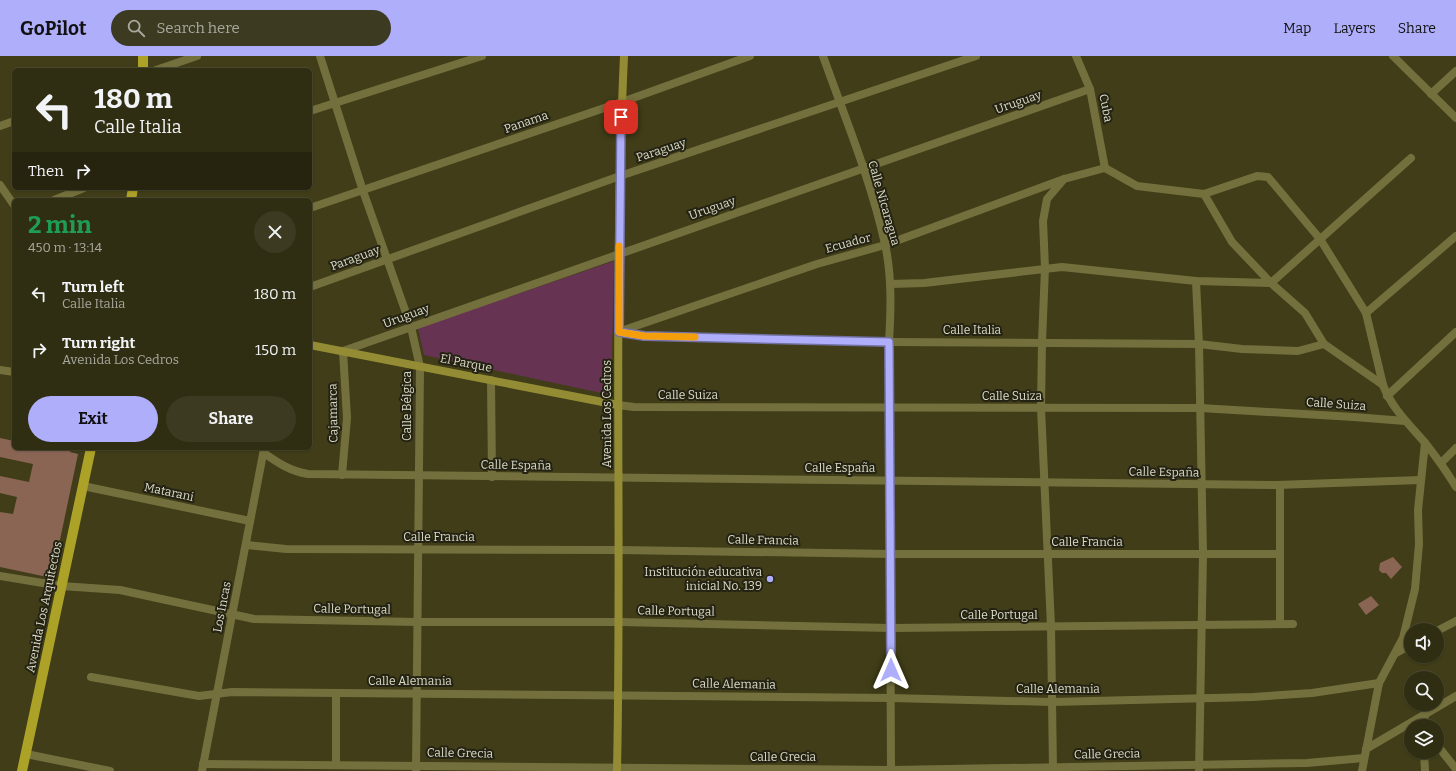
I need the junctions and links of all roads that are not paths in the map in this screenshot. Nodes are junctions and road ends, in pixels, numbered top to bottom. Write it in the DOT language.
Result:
graph roads {
  1 [pos="143,56"];
  2 [pos="197,56"];
  3 [pos="320,56"];
  4 [pos="482,56"];
  5 [pos="624,56"];
  6 [pos="750,56"];
  7 [pos="823,56"];
  8 [pos="976,56"];
  9 [pos="1076,56"];
  10 [pos="1392,56"];
  11 [pos="143,68"];
  12 [pos="162,68"];
  13 [pos="1456,70"];
  14 [pos="1090,89"];
  15 [pos="1431,94"];
  16 [pos="622,102"];
  17 [pos="839,102"];
  18 [pos="335,103"];
  19 [pos="312,110"];
  20 [pos="1456,118"];
  21 [pos="12,122"];
  22 [pos="0,126"];
  23 [pos="1411,158"];
  24 [pos="1105,168"];
  25 [pos="863,169"];
  26 [pos="620,176"];
  27 [pos="1064,179"];
  28 [pos="0,185"];
  29 [pos="79,190"];
  30 [pos="363,191"];
  31 [pos="1204,194"];
  32 [pos="59,198"];
  33 [pos="12,202"];
  34 [pos="312,207"];
  35 [pos="1456,236"];
  36 [pos="1320,239"];
  37 [pos="885,245"];
  38 [pos="618,253"];
  39 [pos="388,258"];
  40 [pos="1045,268"];
  41 [pos="1196,281"];
  42 [pos="1271,283"];
  43 [pos="890,284"];
  44 [pos="312,286"];
  45 [pos="1366,313"];
  46 [pos="411,327"];
  47 [pos="619,332"];
  48 [pos="1456,332"];
  49 [pos="889,342"];
  50 [pos="1042,342"];
  51 [pos="1199,344"];
  52 [pos="1324,344"];
  53 [pos="312,345"];
  54 [pos="343,351"];
  55 [pos="420,367"];
  56 [pos="0,371"];
  57 [pos="12,372"];
  58 [pos="491,380"];
  59 [pos="1384,385"];
  60 [pos="1387,396"];
  61 [pos="618,405"];
  62 [pos="891,408"];
  63 [pos="1042,408"];
  64 [pos="1200,408"];
  65 [pos="1405,422"];
  66 [pos="1425,443"];
  67 [pos="1456,448"];
  68 [pos="91,450"];
  69 [pos="264,451"];
  70 [pos="1441,463"];
  71 [pos="342,475"];
  72 [pos="419,476"];
  73 [pos="492,477"];
  74 [pos="619,478"];
  75 [pos="891,480"];
  76 [pos="1421,480"];
  77 [pos="1046,482"];
  78 [pos="1201,484"];
  79 [pos="1280,485"];
  80 [pos="83,486"];
  81 [pos="1456,487"];
  82 [pos="250,521"];
  83 [pos="247,545"];
  84 [pos="418,549"];
  85 [pos="619,550"];
  86 [pos="891,554"];
  87 [pos="1048,554"];
  88 [pos="1203,554"];
  89 [pos="1280,554"];
  90 [pos="0,576"];
  91 [pos="61,586"];
  92 [pos="233,614"];
  93 [pos="1456,621"];
  94 [pos="418,622"];
  95 [pos="620,622"];
  96 [pos="1280,624"];
  97 [pos="1293,624"];
  98 [pos="1203,625"];
  99 [pos="1051,626"];
  100 [pos="1444,627"];
  101 [pos="891,628"];
  102 [pos="1404,648"];
  103 [pos="1395,653"];
  104 [pos="91,677"];
  105 [pos="1379,683"];
  106 [pos="336,692"];
  107 [pos="217,693"];
  108 [pos="417,693"];
  109 [pos="618,695"];
  110 [pos="1456,696"];
  111 [pos="891,698"];
  112 [pos="1200,698"];
  113 [pos="1052,702"];
  114 [pos="1425,714"];
  115 [pos="1425,719"];
  116 [pos="1366,749"];
  117 [pos="26,754"];
  118 [pos="1444,754"];
  119 [pos="1364,758"];
  120 [pos="1424,759"];
  121 [pos="336,764"];
  122 [pos="202,767"];
  123 [pos="416,768"];
  124 [pos="1198,768"];
  125 [pos="1053,769"];
  126 [pos="1456,769"];
  127 [pos="617,770"];
  128 [pos="891,770"];
  129 [pos="22,771"];
  130 [pos="110,771"];
  131 [pos="1362,771"];
  132 [pos="1425,771"];
  1 -- 11 [label="main road"];
  2 -- 12 [label="street"];
  3 -- 18 [label="street, Calle Bélgica"];
  4 -- 18 [label="street"];
  5 -- 16 [label="main road, Avenida Los Cedros"];
  6 -- 16 [label="street, Panama"];
  7 -- 17 [label="street, Calle Nicaragua"];
  8 -- 17 [label="street, Paraguay"];
  9 -- 14 [label="street, Cuba"];
  10 -- 15 [label="street"];
  13 -- 15 [label="street"];
  14 -- 24 [label="street, Cuba"];
  14 -- 25 [label="street, Uruguay"];
  15 -- 20 [label="street"];
  16 -- 26 [label="main road, Avenida Los Cedros"];
  16 -- 30 [label="street, Panama"];
  17 -- 25 [label="street, Calle Nicaragua"];
  17 -- 26 [label="street, Paraguay"];
  18 -- 19 [label="street"];
  18 -- 30 [label="street, Calle Bélgica"];
  21 -- 22 [label="street"];
  23 -- 36 [label="street"];
  24 -- 27 [label="street, Ecuador"];
  24 -- 31 [label="street"];
  25 -- 37 [label="street, Calle Nicaragua"];
  25 -- 38 [label="street, Uruguay"];
  26 -- 38 [label="main road, Avenida Los Cedros"];
  26 -- 39 [label="street, Paraguay"];
  27 -- 37 [label="street, Ecuador"];
  27 -- 40 [label="street"];
  28 -- 33 [label="street"];
  29 -- 32 [label="street"];
  30 -- 34 [label="street, Panama"];
  30 -- 39 [label="street, Calle Bélgica"];
  31 -- 36 [label="street"];
  31 -- 42 [label="street"];
  35 -- 45 [label="street"];
  36 -- 42 [label="street"];
  36 -- 45 [label="street"];
  37 -- 43 [label="street, Calle Nicaragua"];
  37 -- 47 [label="street, Ecuador"];
  38 -- 46 [label="street, Uruguay"];
  38 -- 47 [label="main road, Avenida Los Cedros"];
  39 -- 44 [label="street, Paraguay"];
  39 -- 46 [label="street, Calle Bélgica"];
  40 -- 41 [label="street"];
  40 -- 43 [label="street"];
  40 -- 50 [label="street"];
  41 -- 42 [label="street"];
  41 -- 51 [label="street"];
  42 -- 52 [label="street"];
  43 -- 49 [label="street, Calle Nicaragua"];
  45 -- 59 [label="street"];
  46 -- 54 [label="street, Uruguay"];
  46 -- 55 [label="street, Calle Bélgica"];
  47 -- 49 [label="street, Calle Italia"];
  47 -- 61 [label="main road, Avenida Los Cedros"];
  48 -- 60 [label="street"];
  49 -- 50 [label="street, Calle Italia"];
  49 -- 62 [label="street, Calle Nicaragua"];
  50 -- 51 [label="street, Calle Italia"];
  50 -- 63 [label="street"];
  51 -- 52 [label="street, Calle Italia"];
  51 -- 64 [label="street"];
  52 -- 59 [label="street"];
  53 -- 54 [label="main road, El Parque"];
  54 -- 55 [label="main road, El Parque"];
  54 -- 71 [label="street, Cajamarca"];
  55 -- 58 [label="main road, El Parque"];
  55 -- 72 [label="street, Calle Bélgica"];
  56 -- 57 [label="street"];
  58 -- 61 [label="main road, El Parque"];
  58 -- 73 [label="street"];
  59 -- 60 [label="street"];
  60 -- 65 [label="street"];
  61 -- 62 [label="street, Calle Suiza"];
  61 -- 74 [label="main road, Avenida Los Cedros"];
  62 -- 63 [label="street, Calle Suiza"];
  62 -- 75 [label="street, Calle Nicaragua"];
  63 -- 64 [label="street, Calle Suiza"];
  63 -- 77 [label="street"];
  64 -- 65 [label="street, Calle Suiza"];
  64 -- 78 [label="street"];
  65 -- 66 [label="street"];
  66 -- 70 [label="street"];
  66 -- 76 [label="street"];
  67 -- 70 [label="street"];
  68 -- 80 [label="main road, Avenida Los Arquitectos"];
  69 -- 71 [label="street, Calle España"];
  69 -- 82 [label="street, Los Incas"];
  70 -- 81 [label="street"];
  71 -- 72 [label="street, Calle España"];
  72 -- 73 [label="street, Calle España"];
  72 -- 84 [label="street, Calle Bélgica"];
  73 -- 74 [label="street, Calle España"];
  74 -- 75 [label="street, Calle España"];
  74 -- 85 [label="main road, Avenida Los Cedros"];
  75 -- 77 [label="street, Calle España"];
  75 -- 86 [label="street, Calle Nicaragua"];
  76 -- 79 [label="street, Calle España"];
  76 -- 103 [label="street"];
  77 -- 78 [label="street, Calle España"];
  77 -- 87 [label="street"];
  78 -- 79 [label="street, Calle España"];
  78 -- 88 [label="street"];
  79 -- 89 [label="street"];
  80 -- 82 [label="street, Matarani"];
  80 -- 91 [label="main road, Avenida Los Arquitectos"];
  82 -- 83 [label="street, Los Incas"];
  83 -- 84 [label="street, Calle Francia"];
  83 -- 92 [label="street, Los Incas"];
  84 -- 85 [label="street, Calle Francia"];
  84 -- 94 [label="street, Calle Bélgica"];
  85 -- 86 [label="street, Calle Francia"];
  85 -- 95 [label="main road, Avenida Los Cedros"];
  86 -- 87 [label="street, Calle Francia"];
  86 -- 101 [label="street, Calle Nicaragua"];
  87 -- 88 [label="street, Calle Francia"];
  87 -- 99 [label="street"];
  88 -- 89 [label="street, Calle Francia"];
  88 -- 98 [label="street"];
  89 -- 96 [label="street"];
  90 -- 91 [label="street, Calle Portugal"];
  91 -- 92 [label="street, Calle Portugal"];
  91 -- 117 [label="main road, Avenida Los Arquitectos"];
  92 -- 94 [label="street, Calle Portugal"];
  92 -- 107 [label="street, Los Incas"];
  93 -- 100 [label="street"];
  94 -- 95 [label="street, Calle Portugal"];
  94 -- 108 [label="street, Calle Bélgica"];
  95 -- 101 [label="street, Calle Portugal"];
  95 -- 109 [label="main road, Avenida Los Cedros"];
  96 -- 97 [label="street, Calle Portugal"];
  96 -- 98 [label="street, Calle Portugal"];
  98 -- 99 [label="street, Calle Portugal"];
  98 -- 112 [label="street"];
  99 -- 101 [label="street, Calle Portugal"];
  99 -- 113 [label="street"];
  101 -- 111 [label="street, Calle Nicaragua"];
  102 -- 103 [label="street"];
  103 -- 105 [label="street"];
  104 -- 107 [label="street, Calle Alemania"];
  105 -- 112 [label="street, Calle Alemania"];
  105 -- 116 [label="street"];
  106 -- 107 [label="street, Calle Alemania"];
  106 -- 108 [label="street, Calle Alemania"];
  106 -- 121 [label="street"];
  107 -- 122 [label="street, Los Incas"];
  108 -- 109 [label="street, Calle Alemania"];
  108 -- 123 [label="street, Calle Bélgica"];
  109 -- 111 [label="street, Calle Alemania"];
  109 -- 127 [label="main road, Avenida Los Cedros"];
  110 -- 114 [label="street"];
  111 -- 113 [label="street, Calle Alemania"];
  111 -- 128 [label="street, Calle Nicaragua"];
  112 -- 113 [label="street, Calle Alemania"];
  112 -- 124 [label="street"];
  113 -- 125 [label="street"];
  114 -- 115 [label="street"];
  114 -- 116 [label="street"];
  116 -- 119 [label="street"];
  117 -- 129 [label="main road, Avenida Los Arquitectos"];
  117 -- 130 [label="street"];
  118 -- 126 [label="street"];
  119 -- 124 [label="street, Calle Grecia"];
  119 -- 131 [label="street"];
  120 -- 132 [label="street"];
  121 -- 122 [label="street, Calle Grecia"];
  121 -- 123 [label="street, Calle Grecia"];
  123 -- 127 [label="street, Calle Grecia"];
  124 -- 125 [label="street, Calle Grecia"];
  125 -- 128 [label="street, Calle Grecia"];
  127 -- 128 [label="street, Calle Grecia"];
}
